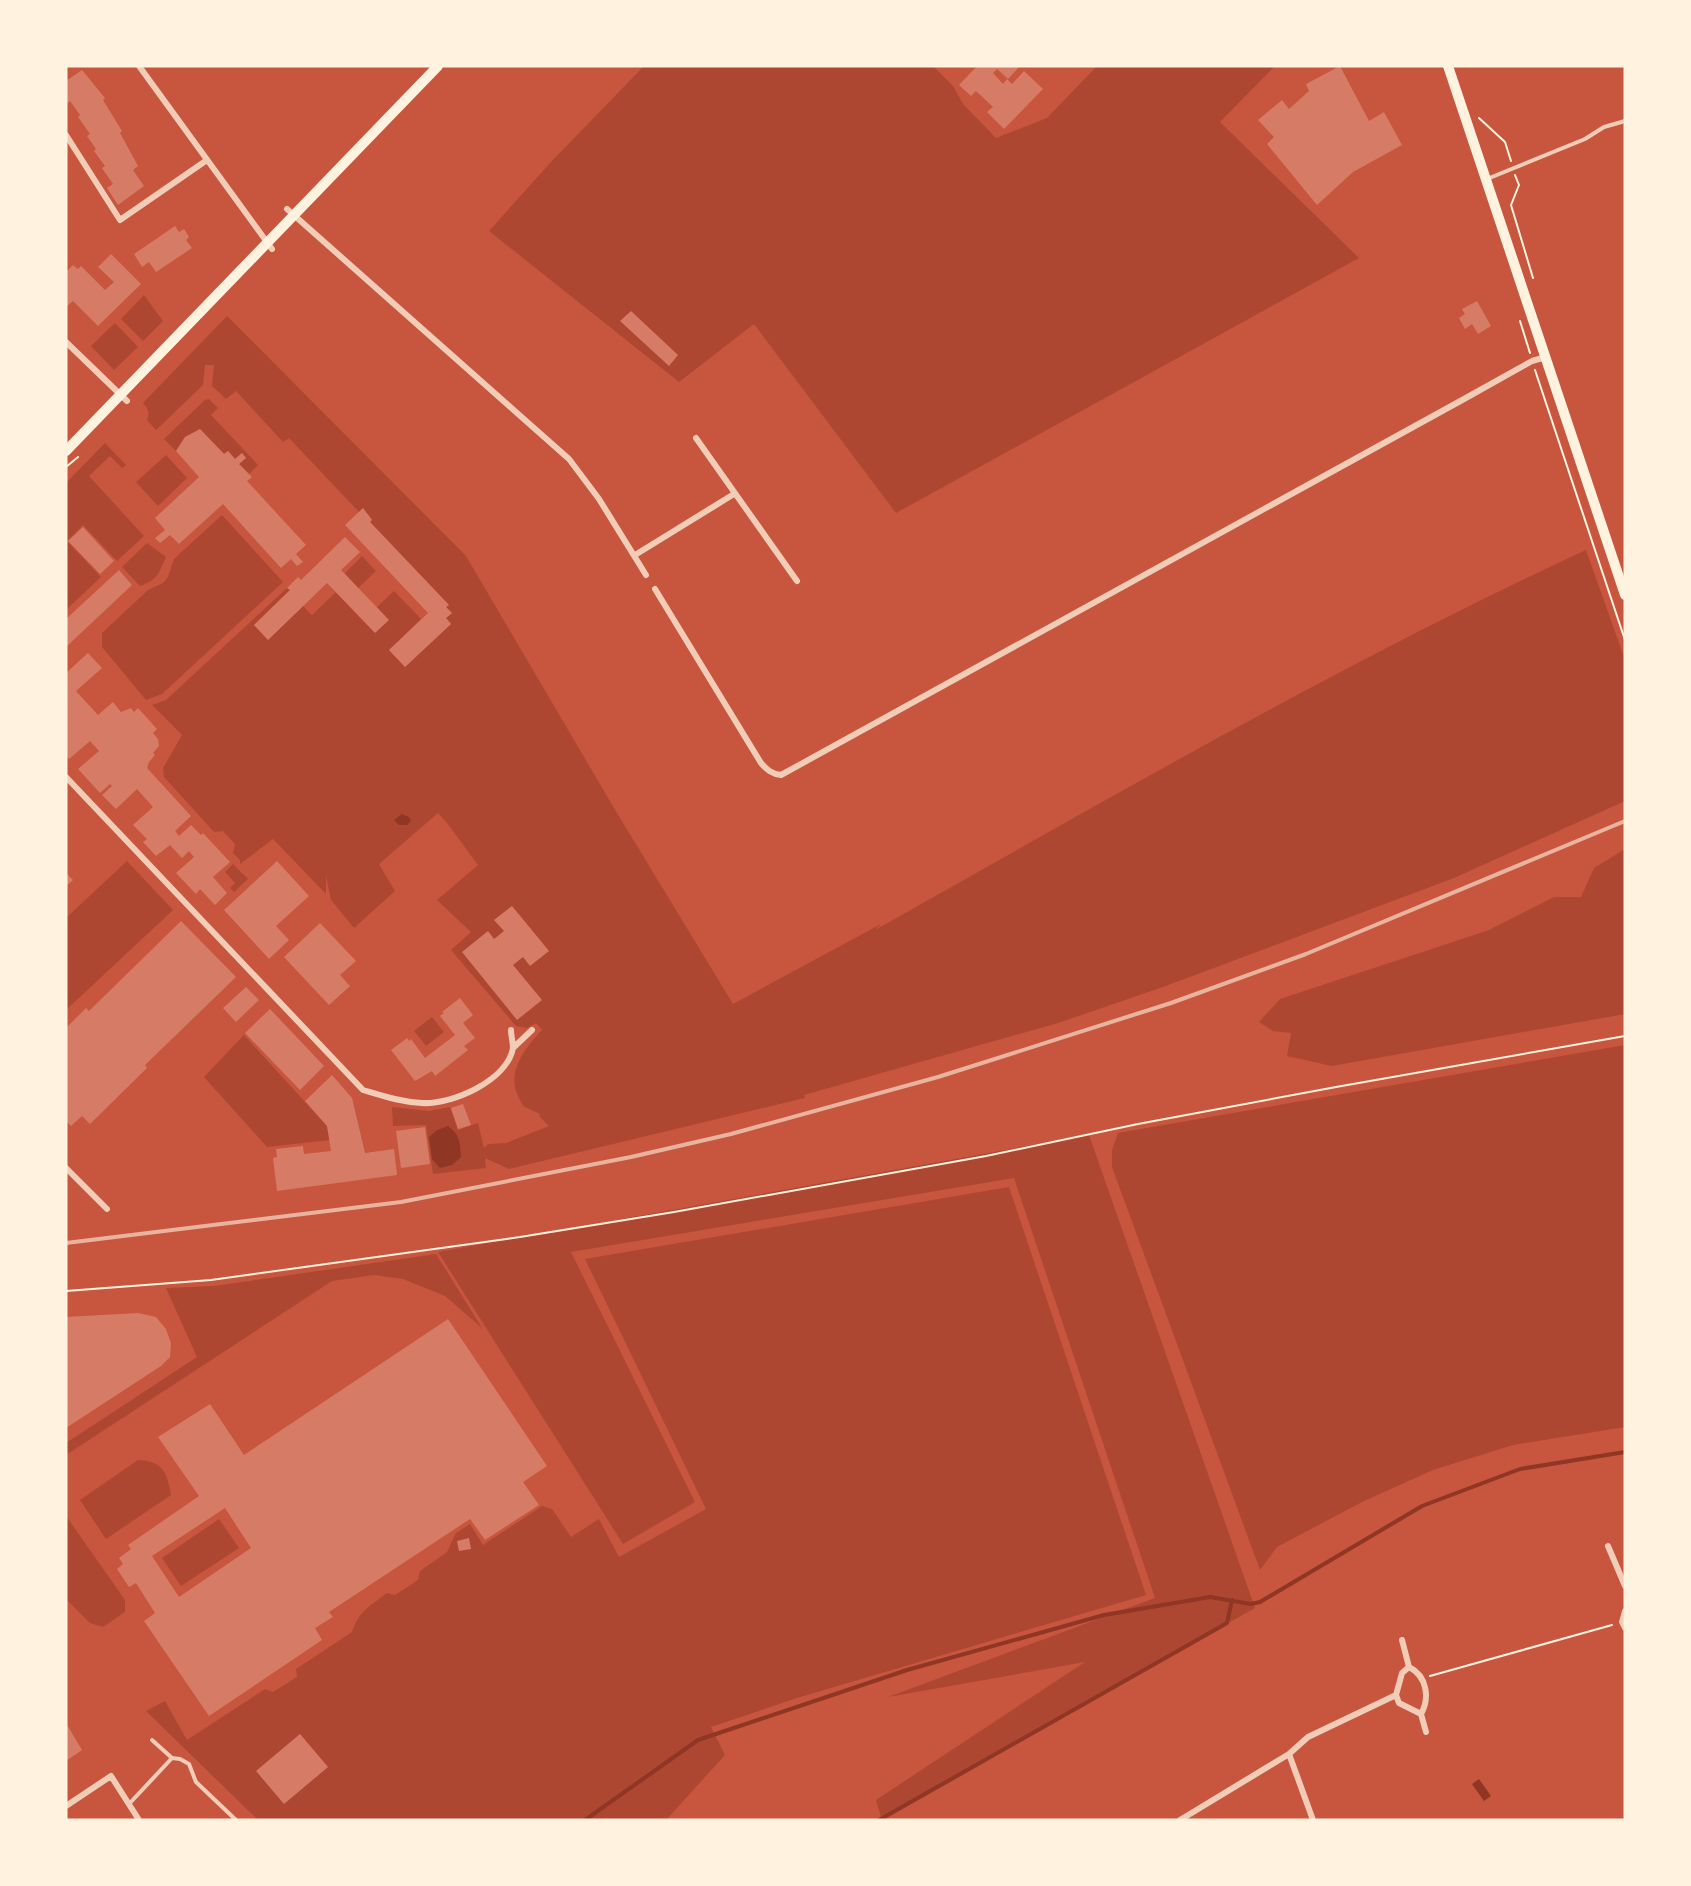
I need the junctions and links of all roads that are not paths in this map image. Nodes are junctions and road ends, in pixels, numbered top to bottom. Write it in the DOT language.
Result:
graph roads {
  1 [pos="139,66"];
  2 [pos="1448,66"];
  3 [pos="440,68"];
  4 [pos="1625,121"];
  5 [pos="66,135"];
  6 [pos="207,160"];
  7 [pos="1486,179"];
  8 [pos="290,212"];
  9 [pos="270,246"];
  10 [pos="66,342"];
  11 [pos="1546,357"];
  12 [pos="124,398"];
  13 [pos="696,438"];
  14 [pos="66,451"];
  15 [pos="734,494"];
  16 [pos="635,555"];
  17 [pos="646,575"];
  18 [pos="797,581"];
  19 [pos="655,589"];
  20 [pos="1625,595"];
  21 [pos="66,777"];
  22 [pos="511,1030"];
  23 [pos="532,1030"];
  24 [pos="513,1048"];
  25 [pos="66,1168"];
  26 [pos="107,1209"];
  27 [pos="1608,1546"];
  28 [pos="1625,1586"];
  29 [pos="1625,1611"];
  30 [pos="1624,1625"];
  31 [pos="1402,1640"];
  32 [pos="1409,1667"];
  33 [pos="1396,1695"];
  34 [pos="1420,1714"];
  35 [pos="1426,1732"];
  36 [pos="152,1740"];
  37 [pos="1289,1754"];
  38 [pos="172,1758"];
  39 [pos="129,1804"];
  40 [pos="66,1806"];
  41 [pos="139,1820"];
  42 [pos="236,1820"];
  43 [pos="1180,1820"];
  44 [pos="1312,1820"];
  1 -- 6 [label="street"];
  2 -- 7 [label="main road"];
  3 -- 8 [label="main road"];
  4 -- 7 [label="lane"];
  5 -- 6 [label="street"];
  6 -- 9 [label="street"];
  7 -- 11 [label="main road"];
  8 -- 9 [label="main road"];
  8 -- 16 [label="street"];
  9 -- 12 [label="main road"];
  10 -- 12 [label="street"];
  11 -- 19 [label="street"];
  11 -- 20 [label="main road"];
  12 -- 14 [label="main road"];
  13 -- 15 [label="street"];
  15 -- 16 [label="street"];
  15 -- 18 [label="street"];
  16 -- 17 [label="street"];
  21 -- 24 [label="street"];
  22 -- 24 [label="street"];
  23 -- 24 [label="street"];
  25 -- 26 [label="street"];
  27 -- 28 [label="street"];
  29 -- 30 [label="street"];
  31 -- 32 [label="street"];
  32 -- 33 [label="street"];
  32 -- 34 [label="street"];
  33 -- 34 [label="street"];
  33 -- 37 [label="street"];
  34 -- 35 [label="street"];
  36 -- 38 [label="lane"];
  37 -- 43 [label="street"];
  37 -- 44 [label="street"];
  38 -- 39 [label="lane"];
  38 -- 42 [label="lane"];
  39 -- 40 [label="street"];
  39 -- 41 [label="street"];
}
